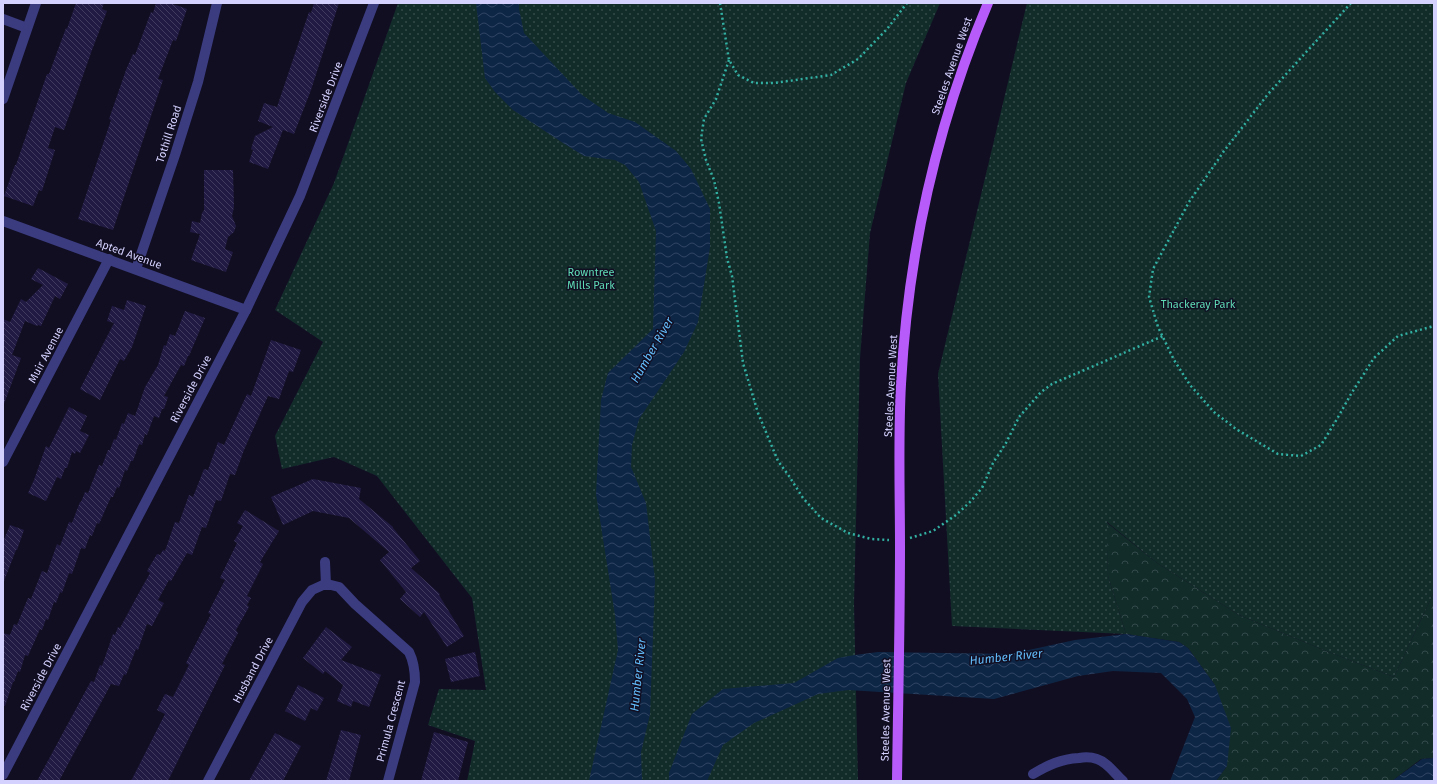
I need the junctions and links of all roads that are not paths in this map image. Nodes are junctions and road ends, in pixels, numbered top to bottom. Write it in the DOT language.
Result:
graph roads {
  1 [pos="36,3"];
  2 [pos="216,3"];
  3 [pos="374,3"];
  4 [pos="988,3"];
  5 [pos="3,19"];
  6 [pos="27,28"];
  7 [pos="3,99"];
  8 [pos="3,221"];
  9 [pos="109,259"];
  10 [pos="136,269"];
  11 [pos="246,310"];
  12 [pos="3,462"];
  13 [pos="325,562"];
  14 [pos="328,584"];
  15 [pos="1033,774"];
  16 [pos="3,775"];
  17 [pos="208,781"];
  18 [pos="388,781"];
  19 [pos="897,781"];
  20 [pos="1123,781"];
  1 -- 6 [label="street"];
  2 -- 10 [label="street, Tothill Road"];
  3 -- 11 [label="street, Riverside Drive"];
  4 -- 19 [label="main road, Steeles Avenue West"];
  5 -- 6 [label="street"];
  6 -- 7 [label="street"];
  8 -- 9 [label="street, Apted Avenue"];
  9 -- 10 [label="street, Apted Avenue"];
  9 -- 12 [label="street, Muir Avenue"];
  10 -- 11 [label="street, Apted Avenue"];
  11 -- 16 [label="street, Riverside Drive"];
  13 -- 14 [label="street"];
  14 -- 17 [label="street, Husband Drive"];
  14 -- 18 [label="street, Primula Crescent"];
  15 -- 20 [label="street"];
}
